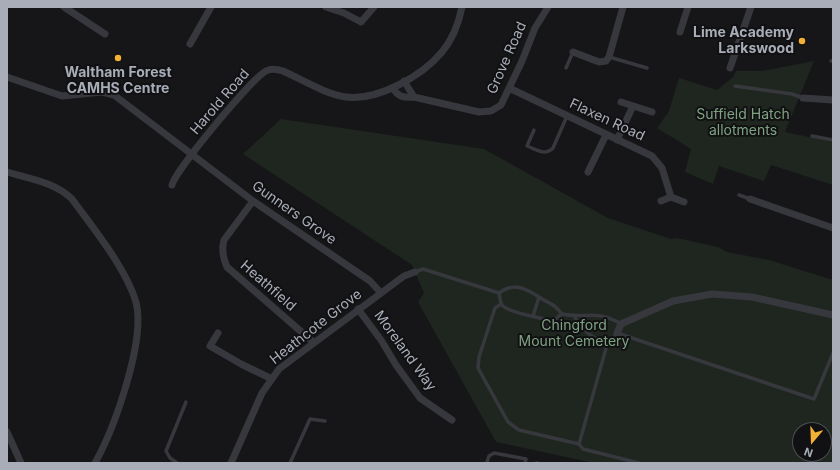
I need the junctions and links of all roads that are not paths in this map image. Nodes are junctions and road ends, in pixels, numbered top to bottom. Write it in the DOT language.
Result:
graph roads {
  1 [pos="64,7"];
  2 [pos="212,7"];
  3 [pos="326,7"];
  4 [pos="374,7"];
  5 [pos="462,7"];
  6 [pos="548,7"];
  7 [pos="623,7"];
  8 [pos="688,7"];
  9 [pos="751,7"];
  10 [pos="680,32"];
  11 [pos="105,34"];
  12 [pos="190,44"];
  13 [pos="573,52"];
  14 [pos="609,56"];
  15 [pos="566,68"];
  16 [pos="647,68"];
  17 [pos="730,68"];
  18 [pos="7,77"];
  19 [pos="404,81"];
  20 [pos="735,86"];
  21 [pos="393,88"];
  22 [pos="509,88"];
  23 [pos="414,97"];
  24 [pos="803,98"];
  25 [pos="833,100"];
  26 [pos="621,102"];
  27 [pos="633,106"];
  28 [pos="652,112"];
  29 [pos="568,116"];
  30 [pos="534,130"];
  31 [pos="606,135"];
  32 [pos="812,136"];
  33 [pos="617,140"];
  34 [pos="833,140"];
  35 [pos="192,155"];
  36 [pos="7,172"];
  37 [pos="588,172"];
  38 [pos="172,185"];
  39 [pos="739,195"];
  40 [pos="671,197"];
  41 [pos="750,199"];
  42 [pos="253,201"];
  43 [pos="661,201"];
  44 [pos="684,202"];
  45 [pos="833,228"];
  46 [pos="415,272"];
  47 [pos="381,293"];
  48 [pos="499,294"];
  49 [pos="539,297"];
  50 [pos="501,304"];
  51 [pos="358,309"];
  52 [pos="562,314"];
  53 [pos="833,315"];
  54 [pos="533,316"];
  55 [pos="574,316"];
  56 [pos="621,324"];
  57 [pos="218,333"];
  58 [pos="617,333"];
  59 [pos="313,342"];
  60 [pos="607,345"];
  61 [pos="833,353"];
  62 [pos="272,379"];
  63 [pos="186,402"];
  64 [pos="452,420"];
  65 [pos="325,421"];
  66 [pos="7,432"];
  67 [pos="579,444"];
  68 [pos="487,462"];
  69 [pos="21,463"];
  70 [pos="95,463"];
  71 [pos="177,463"];
  72 [pos="231,463"];
  73 [pos="290,463"];
  74 [pos="525,463"];
  75 [pos="639,463"];
  1 -- 11 [label="street"];
  2 -- 12 [label="street"];
  3 -- 4 [label="street"];
  5 -- 19 [label="street, Harold Road"];
  6 -- 22 [label="street, Grove Road"];
  7 -- 14 [label="street"];
  8 -- 10 [label="street"];
  9 -- 17 [label="street"];
  13 -- 14 [label="street"];
  13 -- 15 [label="lane"];
  14 -- 16 [label="lane"];
  18 -- 35 [label="street, Gunners Grove"];
  19 -- 21 [label="street, Harold Road"];
  19 -- 23 [label="street"];
  20 -- 24 [label="lane"];
  21 -- 23 [label="street, Grove Road"];
  21 -- 35 [label="street, Harold Road"];
  22 -- 23 [label="street, Grove Road"];
  22 -- 29 [label="street, Flaxen Road"];
  24 -- 25 [label="street"];
  26 -- 27 [label="street"];
  27 -- 28 [label="street"];
  27 -- 33 [label="street"];
  29 -- 30 [label="lane"];
  29 -- 31 [label="street, Flaxen Road"];
  31 -- 33 [label="street, Flaxen Road"];
  31 -- 37 [label="street"];
  32 -- 34 [label="lane"];
  33 -- 40 [label="street, Flaxen Road"];
  35 -- 38 [label="street, Harold Road"];
  35 -- 42 [label="street, Gunners Grove"];
  36 -- 70 [label="street"];
  39 -- 41 [label="lane"];
  40 -- 43 [label="street"];
  40 -- 44 [label="street"];
  41 -- 45 [label="street"];
  42 -- 47 [label="street, Gunners Grove"];
  42 -- 59 [label="street, Heathfield"];
  46 -- 47 [label="street, Heathcote Grove"];
  46 -- 48 [label="lane"];
  47 -- 51 [label="street, Heathcote Grove"];
  48 -- 49 [label="lane"];
  48 -- 50 [label="lane"];
  49 -- 52 [label="lane"];
  49 -- 54 [label="lane"];
  50 -- 54 [label="lane"];
  50 -- 67 [label="lane"];
  51 -- 59 [label="street, Heathcote Grove"];
  51 -- 64 [label="street, Moreland Way"];
  52 -- 54 [label="lane"];
  52 -- 55 [label="lane"];
  53 -- 56 [label="street"];
  55 -- 56 [label="lane"];
  55 -- 60 [label="lane"];
  56 -- 58 [label="street"];
  57 -- 62 [label="street"];
  58 -- 60 [label="lane"];
  58 -- 61 [label="lane"];
  59 -- 62 [label="street, Heathcote Grove"];
  60 -- 67 [label="lane"];
  62 -- 72 [label="street, Heathcote Grove"];
  63 -- 71 [label="lane"];
  65 -- 73 [label="lane"];
  66 -- 69 [label="street"];
  67 -- 75 [label="lane"];
  68 -- 74 [label="lane"];
}
